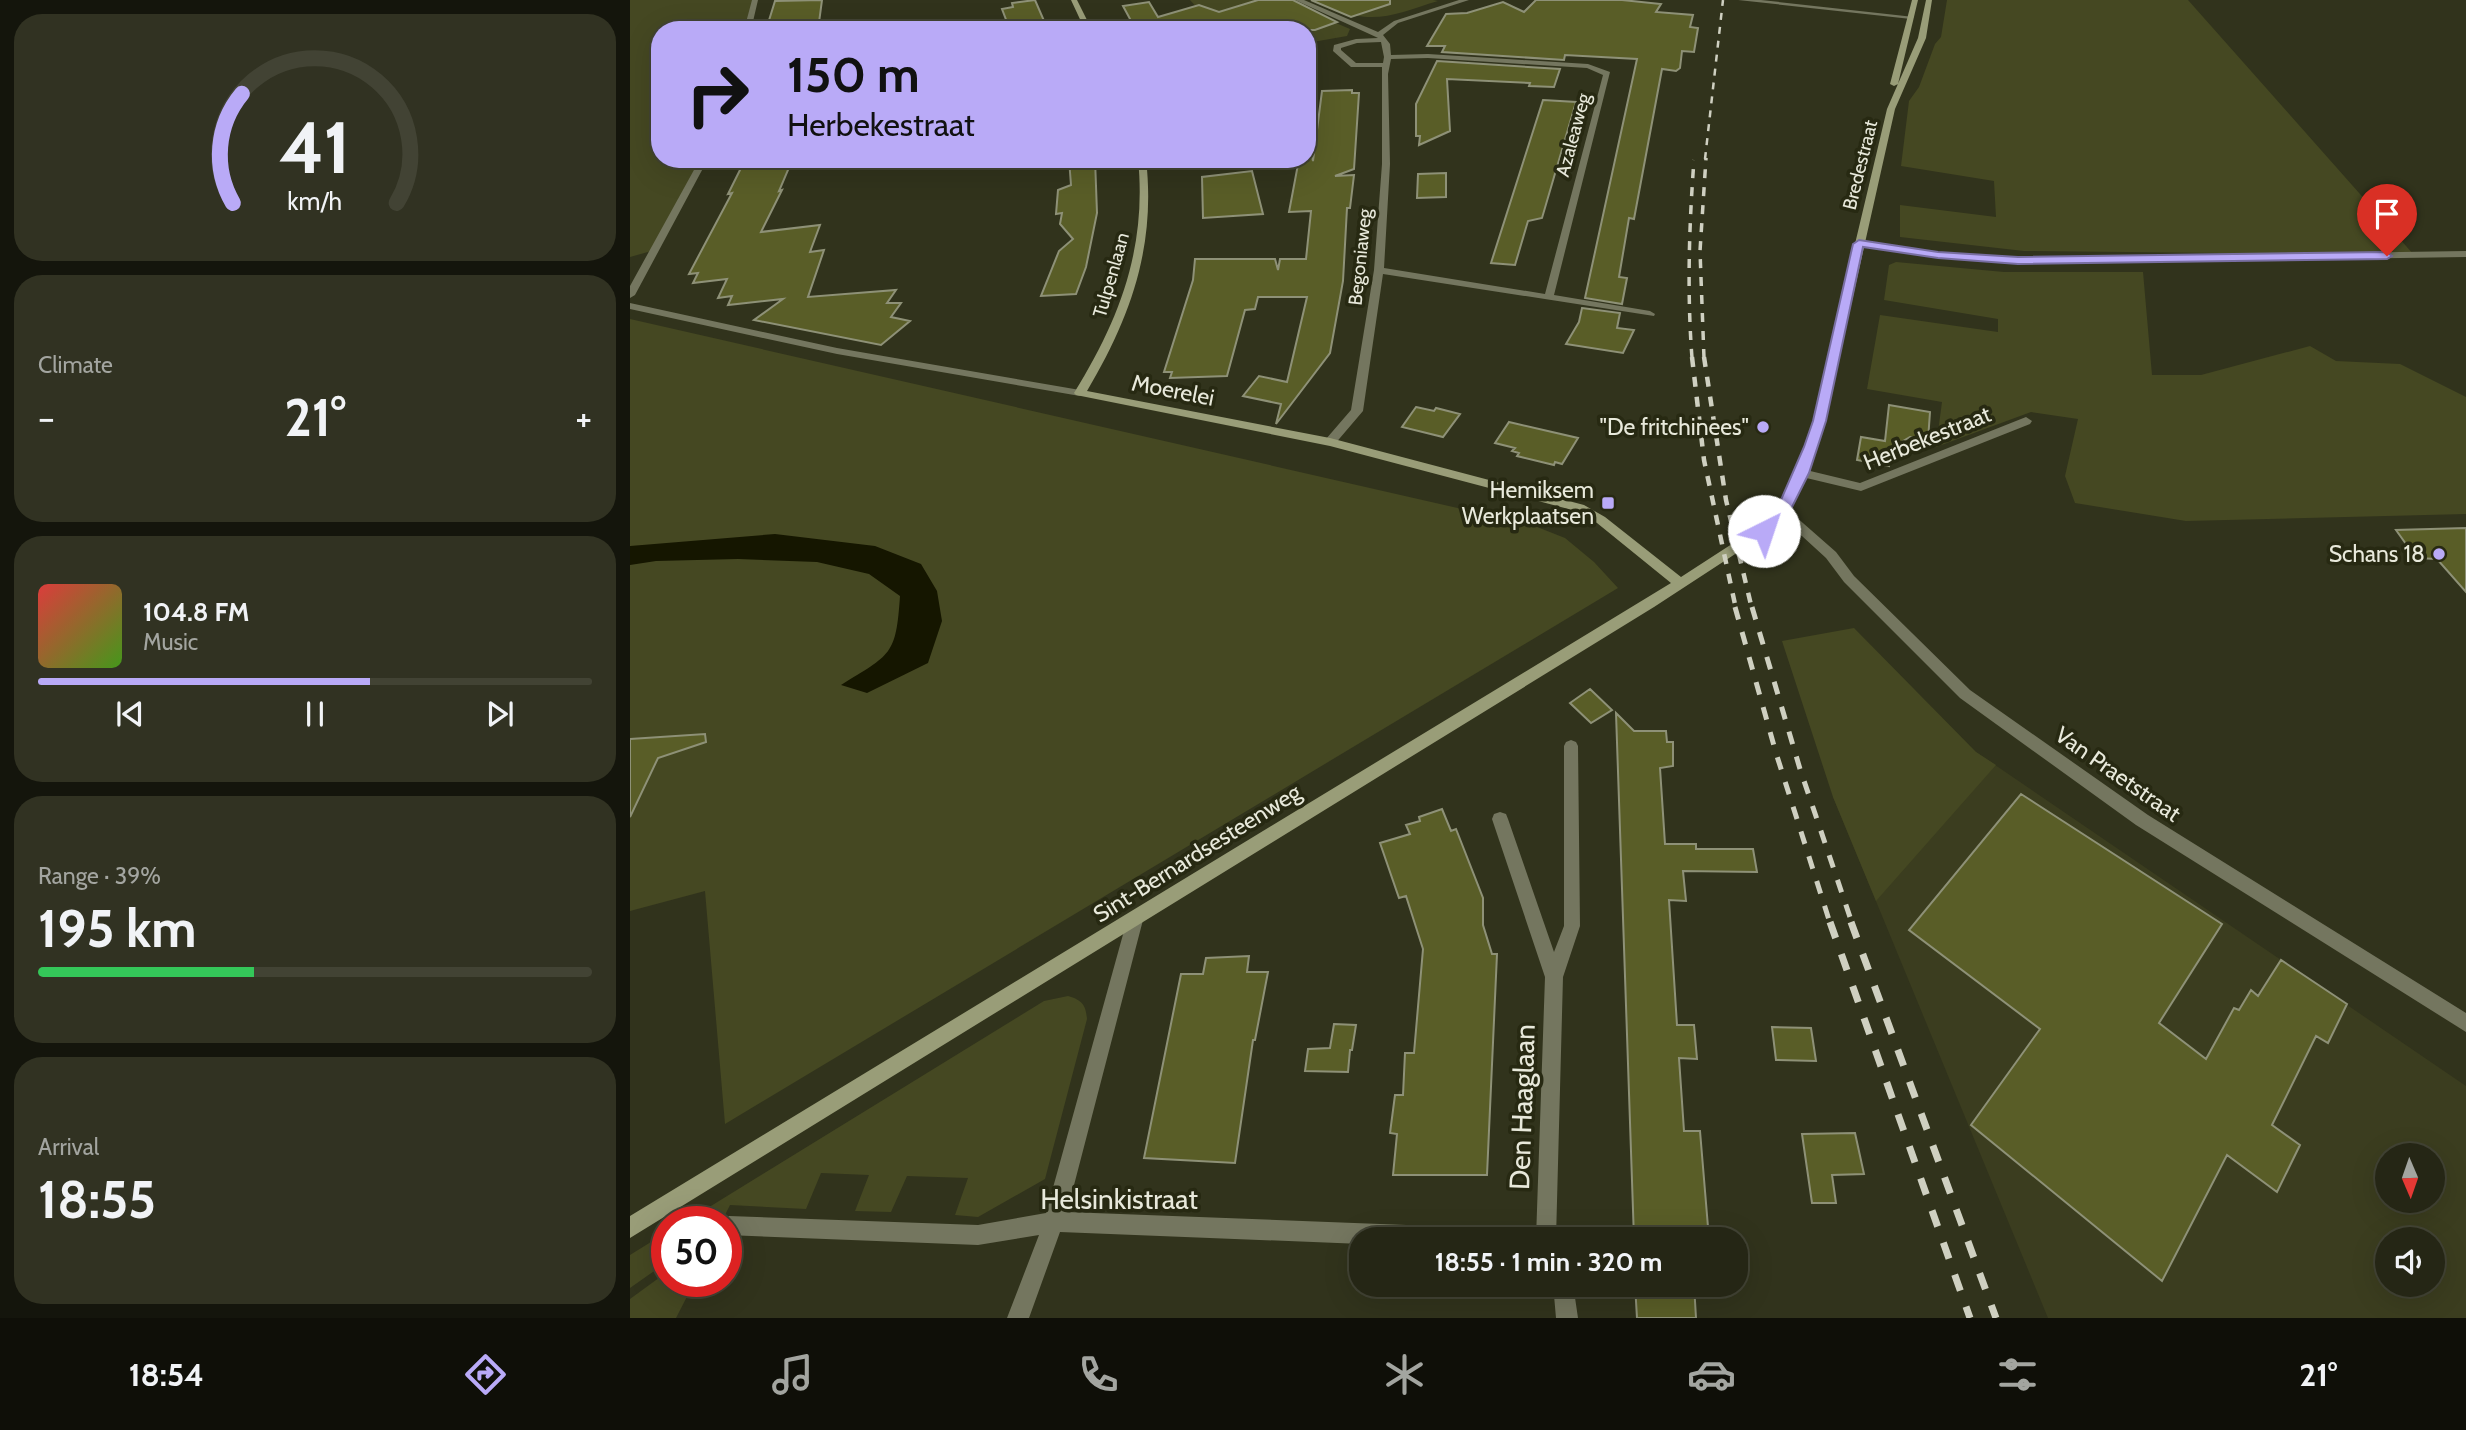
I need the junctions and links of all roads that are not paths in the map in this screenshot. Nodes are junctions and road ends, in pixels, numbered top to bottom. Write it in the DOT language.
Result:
graph roads {
  1 [pos="755,0"];
  2 [pos="1074,0"];
  3 [pos="1298,0"];
  4 [pos="1466,0"];
  5 [pos="1741,0"];
  6 [pos="1915,0"];
  7 [pos="1929,0"];
  8 [pos="1911,17"];
  9 [pos="749,21"];
  10 [pos="1084,21"];
  11 [pos="1396,22"];
  12 [pos="1360,25"];
  13 [pos="1380,38"];
  14 [pos="1387,61"];
  15 [pos="1891,109"];
  16 [pos="699,168"];
  17 [pos="1144,168"];
  18 [pos="1859,244"];
  19 [pos="2466,254"];
  20 [pos="1379,270"];
  21 [pos="630,295"];
  22 [pos="1549,296"];
  23 [pos="630,306"];
  24 [pos="1650,314"];
  25 [pos="1080,393"];
  26 [pos="2026,421"];
  27 [pos="1330,442"];
  28 [pos="1802,473"];
  29 [pos="1783,512"];
  30 [pos="1681,584"];
  31 [pos="1571,746"];
  32 [pos="1500,819"];
  33 [pos="1135,920"];
  34 [pos="1555,977"];
  35 [pos="2466,1023"];
  36 [pos="1054,1222"];
  37 [pos="742,1226"];
  38 [pos="1546,1227"];
  39 [pos="630,1228"];
  40 [pos="1349,1233"];
  41 [pos="1565,1297"];
  42 [pos="1018,1318"];
  43 [pos="1567,1318"];
  1 -- 9 [label="street"];
  2 -- 10 [label="main road"];
  3 -- 12 [label="street"];
  4 -- 11 [label="street"];
  5 -- 8 [label="street"];
  6 -- 8 [label="main road, Bredestraat"];
  7 -- 15 [label="main road, Bredestraat"];
  8 -- 15 [label="main road, Bredestraat"];
  11 -- 12 [label="street"];
  11 -- 13 [label="street"];
  12 -- 13 [label="street"];
  13 -- 14 [label="street"];
  13 -- 14 [label="street"];
  14 -- 20 [label="street, Begoniaweg"];
  14 -- 22 [label="street, Azaleaweg"];
  15 -- 18 [label="main road, Bredestraat"];
  16 -- 21 [label="street"];
  17 -- 25 [label="main road, Tulpenlaan"];
  18 -- 19 [label="street"];
  18 -- 28 [label="main road, Bredestraat"];
  20 -- 22 [label="street"];
  20 -- 27 [label="street, Begoniaweg"];
  22 -- 24 [label="street"];
  23 -- 25 [label="street, Moerelei"];
  25 -- 27 [label="main road, Moerelei"];
  26 -- 28 [label="street, Herbekestraat"];
  27 -- 30 [label="main road, Moerelei"];
  28 -- 29 [label="main road, Bredestraat"];
  29 -- 30 [label="main road, Sint-Bernardsesteenweg"];
  29 -- 35 [label="street, Van Praetstraat"];
  30 -- 33 [label="main road, Sint-Bernardsesteenweg"];
  31 -- 34 [label="street, Den Haaglaan"];
  32 -- 34 [label="street, Den Haaglaan"];
  33 -- 36 [label="street"];
  33 -- 39 [label="main road, Sint-Bernardsesteenweg"];
  34 -- 38 [label="street, Den Haaglaan"];
  36 -- 37 [label="street, Helsinkistraat"];
  36 -- 40 [label="street, Helsinkistraat"];
  36 -- 42 [label="street"];
  41 -- 43 [label="street"];
}
